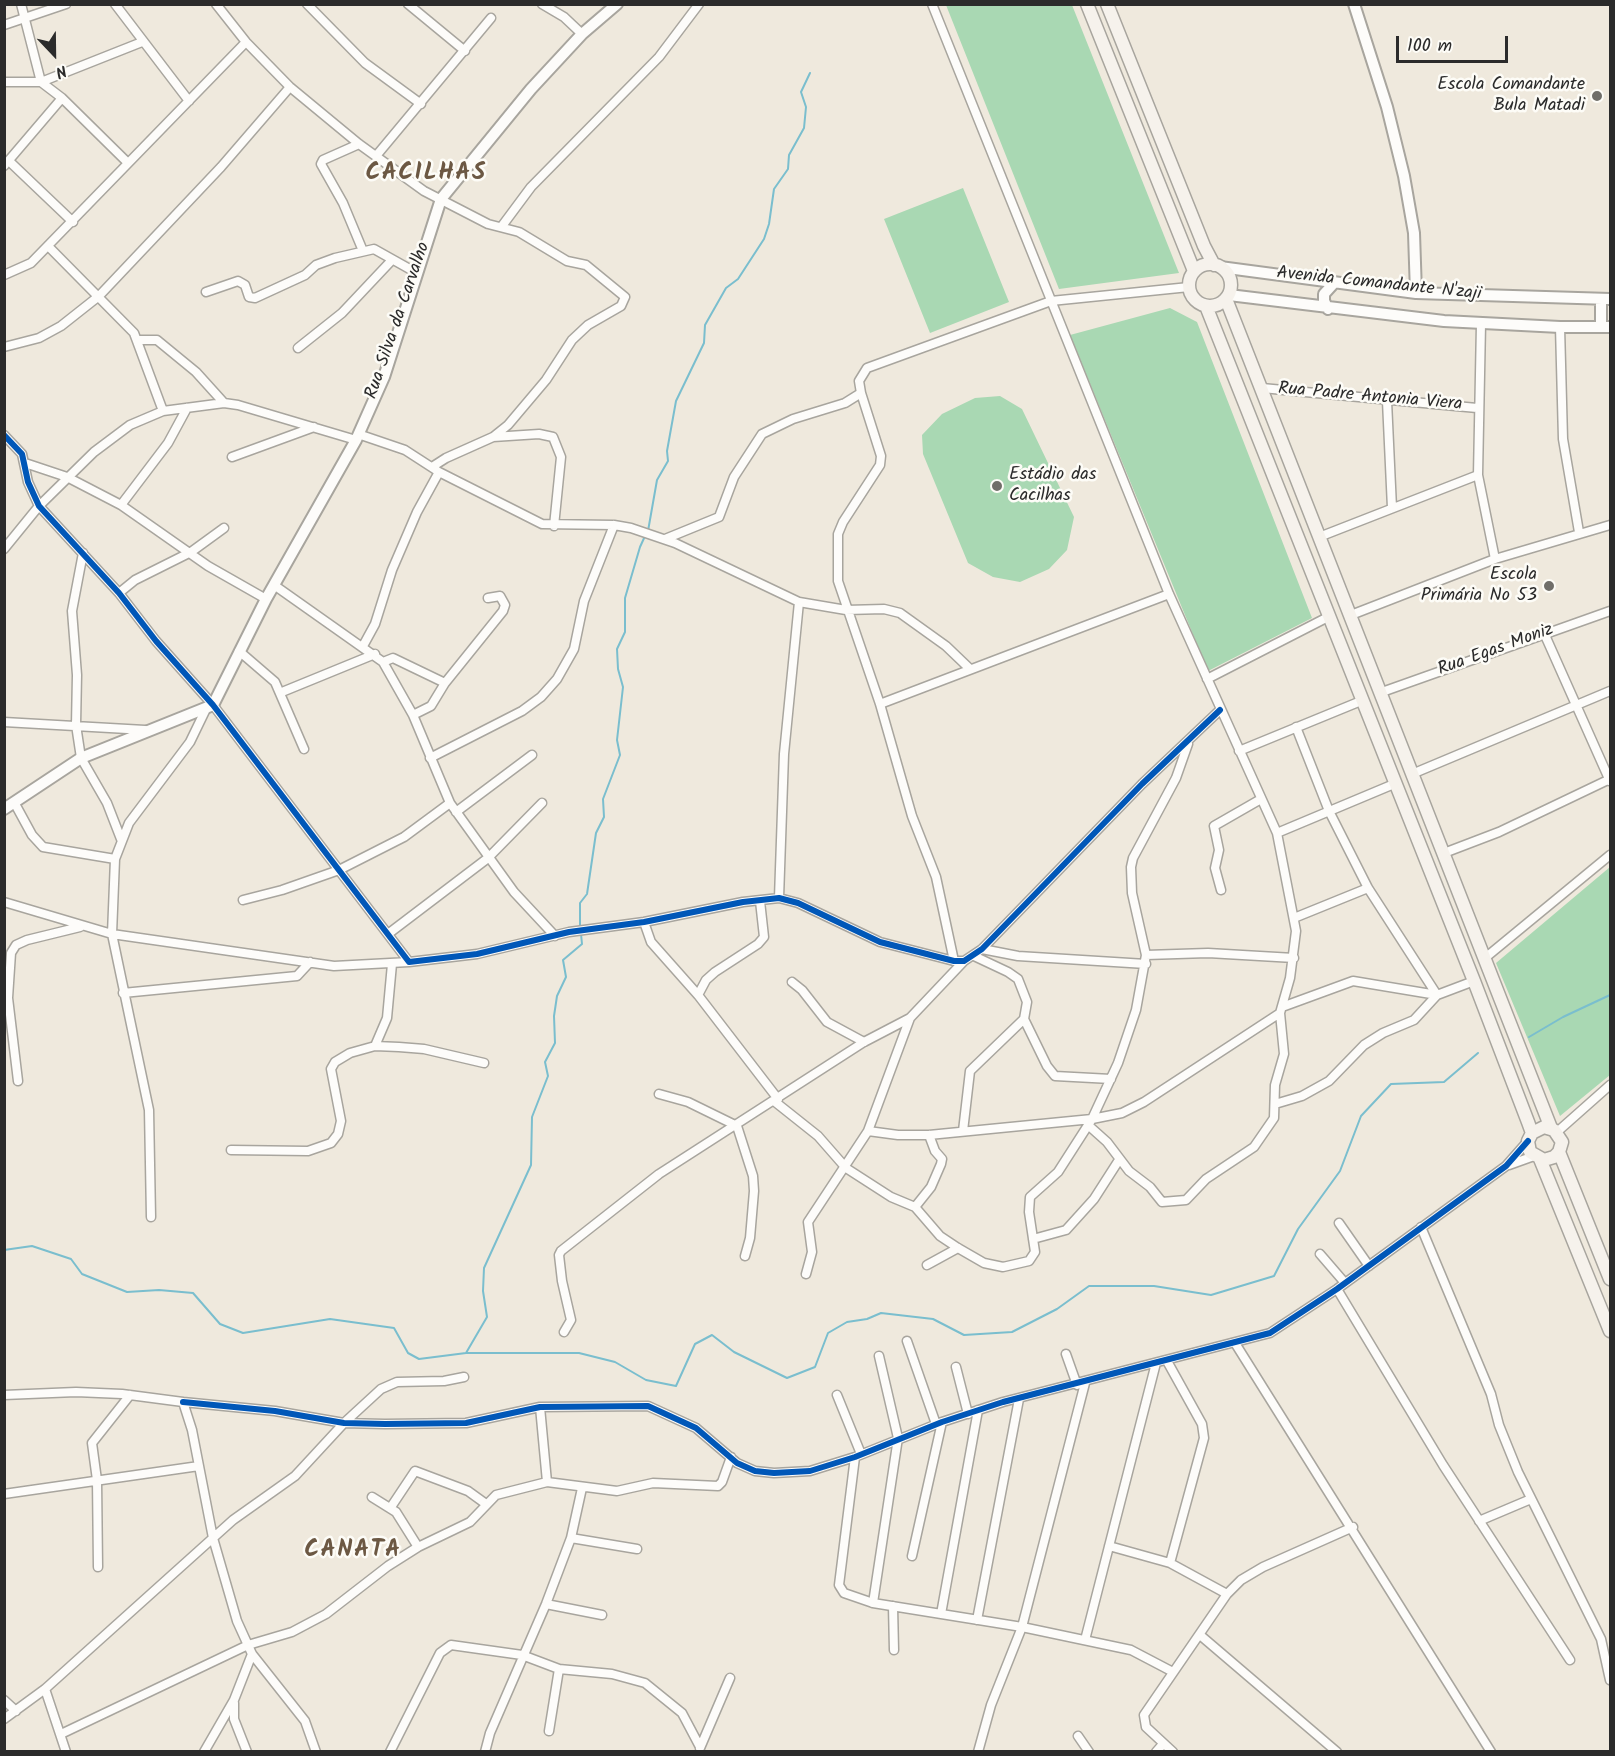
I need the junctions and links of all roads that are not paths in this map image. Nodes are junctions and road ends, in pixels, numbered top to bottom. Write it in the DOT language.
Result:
graph roads {
  1 [pos="21,4"];
  2 [pos="66,4"];
  3 [pos="115,4"];
  4 [pos="216,4"];
  5 [pos="307,4"];
  6 [pos="408,4"];
  7 [pos="542,4"];
  8 [pos="617,4"];
  9 [pos="699,4"];
  10 [pos="933,4"];
  11 [pos="1087,4"];
  12 [pos="1107,4"];
  13 [pos="1354,4"];
  14 [pos="491,18"];
  15 [pos="24,19"];
  16 [pos="4,25"];
  17 [pos="582,34"];
  18 [pos="142,42"];
  19 [pos="246,42"];
  20 [pos="465,51"];
  21 [pos="4,82"];
  22 [pos="41,82"];
  23 [pos="290,87"];
  24 [pos="62,98"];
  25 [pos="189,101"];
  26 [pos="421,104"];
  27 [pos="359,144"];
  28 [pos="376,156"];
  29 [pos="7,163"];
  30 [pos="128,163"];
  31 [pos="441,199"];
  32 [pos="73,222"];
  33 [pos="502,226"];
  34 [pos="48,246"];
  35 [pos="363,251"];
  36 [pos="391,261"];
  37 [pos="1217,266"];
  38 [pos="415,272"];
  39 [pos="1194,272"];
  40 [pos="4,275"];
  41 [pos="1334,283"];
  42 [pos="1189,287"];
  43 [pos="206,292"];
  44 [pos="1416,293"];
  45 [pos="99,296"];
  46 [pos="1227,297"];
  47 [pos="1606,299"];
  48 [pos="1050,301"];
  49 [pos="1206,306"];
  50 [pos="1328,309"];
  51 [pos="1481,324"];
  52 [pos="1560,327"];
  53 [pos="1606,327"];
  54 [pos="138,340"];
  55 [pos="4,347"];
  56 [pos="298,348"];
  57 [pos="1262,387"];
  58 [pos="861,393"];
  59 [pos="1387,401"];
  60 [pos="224,403"];
  61 [pos="187,408"];
  62 [pos="1477,408"];
  63 [pos="163,411"];
  64 [pos="314,427"];
  65 [pos="5,436"];
  66 [pos="357,437"];
  67 [pos="493,437"];
  68 [pos="232,457"];
  69 [pos="25,462"];
  70 [pos="436,469"];
  71 [pos="1478,476"];
  72 [pos="67,477"];
  73 [pos="39,506"];
  74 [pos="121,506"];
  75 [pos="1392,508"];
  76 [pos="614,525"];
  77 [pos="1611,525"];
  78 [pos="554,526"];
  79 [pos="224,528"];
  80 [pos="1579,532"];
  81 [pos="661,537"];
  82 [pos="1319,537"];
  83 [pos="4,549"];
  84 [pos="191,552"];
  85 [pos="83,553"];
  86 [pos="1496,559"];
  87 [pos="274,585"];
  88 [pos="119,593"];
  89 [pos="1169,594"];
  90 [pos="488,598"];
  91 [pos="266,599"];
  92 [pos="799,603"];
  93 [pos="846,610"];
  94 [pos="1611,611"];
  95 [pos="1352,615"];
  96 [pos="1328,617"];
  97 [pos="1544,633"];
  98 [pos="363,646"];
  99 [pos="240,651"];
  100 [pos="375,654"];
  101 [pos="383,662"];
  102 [pos="970,669"];
  103 [pos="1207,679"];
  104 [pos="445,682"];
  105 [pos="1611,691"];
  106 [pos="282,692"];
  107 [pos="1382,693"];
  108 [pos="1360,701"];
  109 [pos="880,704"];
  110 [pos="1576,705"];
  111 [pos="209,708"];
  112 [pos="1221,710"];
  113 [pos="413,715"];
  114 [pos="4,722"];
  115 [pos="76,725"];
  116 [pos="1296,728"];
  117 [pos="145,730"];
  118 [pos="1189,741"];
  119 [pos="304,749"];
  120 [pos="1239,751"];
  121 [pos="532,755"];
  122 [pos="81,758"];
  123 [pos="430,758"];
  124 [pos="1412,774"];
  125 [pos="1610,780"];
  126 [pos="1394,784"];
  127 [pos="1261,799"];
  128 [pos="10,802"];
  129 [pos="450,803"];
  130 [pos="542,803"];
  131 [pos="1329,811"];
  132 [pos="456,812"];
  133 [pos="1276,833"];
  134 [pos="122,839"];
  135 [pos="1444,853"];
  136 [pos="1611,855"];
  137 [pos="488,858"];
  138 [pos="115,859"];
  139 [pos="339,870"];
  140 [pos="1368,888"];
  141 [pos="1221,890"];
  142 [pos="779,898"];
  143 [pos="243,900"];
  144 [pos="760,901"];
  145 [pos="4,902"];
  146 [pos="1294,918"];
  147 [pos="644,922"];
  148 [pos="81,927"];
  149 [pos="112,934"];
  150 [pos="388,934"];
  151 [pos="555,936"];
  152 [pos="982,949"];
  153 [pos="8,954"];
  154 [pos="974,956"];
  155 [pos="1294,958"];
  156 [pos="1485,958"];
  157 [pos="1146,959"];
  158 [pos="954,961"];
  159 [pos="964,961"];
  160 [pos="310,962"];
  161 [pos="409,962"];
  162 [pos="392,964"];
  163 [pos="1474,981"];
  164 [pos="792,982"];
  165 [pos="123,993"];
  166 [pos="698,995"];
  167 [pos="1437,995"];
  168 [pos="1281,1010"];
  169 [pos="910,1018"];
  170 [pos="1024,1019"];
  171 [pos="864,1042"];
  172 [pos="375,1046"];
  173 [pos="484,1063"];
  174 [pos="1111,1079"];
  175 [pos="18,1081"];
  176 [pos="1611,1085"];
  177 [pos="659,1094"];
  178 [pos="776,1100"];
  179 [pos="1275,1104"];
  180 [pos="1090,1122"];
  181 [pos="737,1126"];
  182 [pos="1554,1130"];
  183 [pos="868,1131"];
  184 [pos="963,1131"];
  185 [pos="929,1135"];
  186 [pos="1530,1137"];
  187 [pos="231,1150"];
  188 [pos="1559,1152"];
  189 [pos="1537,1158"];
  190 [pos="1119,1161"];
  191 [pos="1506,1166"];
  192 [pos="846,1168"];
  193 [pos="915,1207"];
  194 [pos="151,1217"];
  195 [pos="1339,1222"];
  196 [pos="1420,1227"];
  197 [pos="1033,1239"];
  198 [pos="958,1248"];
  199 [pos="1320,1254"];
  200 [pos="745,1256"];
  201 [pos="927,1265"];
  202 [pos="1369,1266"];
  203 [pos="806,1274"];
  204 [pos="1611,1279"];
  205 [pos="1345,1283"];
  206 [pos="1337,1289"];
  207 [pos="1611,1330"];
  208 [pos="564,1332"];
  209 [pos="907,1341"];
  210 [pos="1235,1343"];
  211 [pos="1066,1354"];
  212 [pos="879,1356"];
  213 [pos="1167,1361"];
  214 [pos="1156,1363"];
  215 [pos="956,1367"];
  216 [pos="464,1377"];
  217 [pos="1081,1384"];
  218 [pos="4,1395"];
  219 [pos="130,1395"];
  220 [pos="837,1395"];
  221 [pos="1019,1399"];
  222 [pos="183,1402"];
  223 [pos="540,1407"];
  224 [pos="978,1410"];
  225 [pos="968,1414"];
  226 [pos="344,1423"];
  227 [pos="939,1423"];
  228 [pos="898,1438"];
  229 [pos="858,1455"];
  230 [pos="730,1457"];
  231 [pos="199,1466"];
  232 [pos="97,1480"];
  233 [pos="547,1482"];
  234 [pos="582,1488"];
  235 [pos="4,1494"];
  236 [pos="372,1497"];
  237 [pos="1531,1499"];
  238 [pos="486,1504"];
  239 [pos="391,1507"];
  240 [pos="1479,1521"];
  241 [pos="1353,1527"];
  242 [pos="213,1538"];
  243 [pos="571,1538"];
  244 [pos="1109,1546"];
  245 [pos="418,1547"];
  246 [pos="637,1549"];
  247 [pos="912,1556"];
  248 [pos="1170,1563"];
  249 [pos="98,1568"];
  250 [pos="1227,1594"];
  251 [pos="873,1603"];
  252 [pos="546,1604"];
  253 [pos="893,1606"];
  254 [pos="941,1614"];
  255 [pos="602,1615"];
  256 [pos="977,1620"];
  257 [pos="1022,1627"];
  258 [pos="1200,1635"];
  259 [pos="1085,1640"];
  260 [pos="248,1645"];
  261 [pos="894,1650"];
  262 [pos="252,1654"];
  263 [pos="522,1655"];
  264 [pos="1570,1660"];
  265 [pos="559,1669"];
  266 [pos="1173,1672"];
  267 [pos="730,1678"];
  268 [pos="1611,1680"];
  269 [pos="45,1689"];
  270 [pos="4,1700"];
  271 [pos="234,1700"];
  272 [pos="16,1711"];
  273 [pos="4,1719"];
  274 [pos="549,1731"];
  275 [pos="61,1734"];
  276 [pos="1078,1736"];
  277 [pos="1163,1744"];
  278 [pos="700,1749"];
  279 [pos="66,1752"];
  280 [pos="204,1752"];
  281 [pos="247,1752"];
  282 [pos="316,1752"];
  283 [pos="390,1752"];
  284 [pos="485,1752"];
  285 [pos="978,1752"];
  286 [pos="1089,1752"];
  287 [pos="1156,1752"];
  288 [pos="1173,1752"];
  289 [pos="1337,1752"];
  290 [pos="1491,1752"];
  1 -- 15 [label="street"];
  2 -- 15 [label="street"];
  3 -- 18 [label="street"];
  4 -- 19 [label="street"];
  5 -- 26 [label="street"];
  6 -- 20 [label="street"];
  7 -- 17 [label="street"];
  8 -- 17 [label="street, Rua Silva da Carvalho"];
  9 -- 33 [label="street"];
  10 -- 48 [label="street"];
  11 -- 39 [label="main road"];
  12 -- 37 [label="main road"];
  13 -- 44 [label="street"];
  14 -- 20 [label="street"];
  15 -- 16 [label="street"];
  15 -- 22 [label="street"];
  17 -- 31 [label="street, Rua Silva da Carvalho"];
  18 -- 22 [label="street"];
  18 -- 25 [label="street"];
  19 -- 23 [label="street"];
  19 -- 25 [label="street"];
  20 -- 26 [label="street"];
  21 -- 22 [label="street"];
  22 -- 24 [label="street"];
  23 -- 27 [label="street"];
  23 -- 45 [label="street"];
  24 -- 29 [label="street"];
  24 -- 30 [label="street"];
  25 -- 30 [label="street"];
  26 -- 28 [label="street"];
  27 -- 28 [label="street"];
  27 -- 35 [label="street"];
  28 -- 31 [label="street"];
  29 -- 32 [label="street"];
  30 -- 32 [label="street"];
  31 -- 33 [label="street"];
  31 -- 38 [label="street, Rua Silva da Carvalho"];
  32 -- 34 [label="street"];
  33 -- 67 [label="street"];
  34 -- 40 [label="street"];
  34 -- 45 [label="street"];
  35 -- 36 [label="street"];
  35 -- 43 [label="street"];
  36 -- 38 [label="street"];
  36 -- 56 [label="street"];
  37 -- 39 [label="main road"];
  37 -- 41 [label="street, Avenida Comandante N'zaji"];
  37 -- 46 [label="main road"];
  38 -- 66 [label="street, Rua Silva da Carvalho"];
  39 -- 42 [label="main road"];
  41 -- 44 [label="street, Avenida Comandante N'zaji"];
  41 -- 50 [label="street"];
  42 -- 48 [label="street"];
  42 -- 49 [label="main road"];
  44 -- 47 [label="street, Avenida Comandante N'zaji"];
  45 -- 54 [label="street"];
  45 -- 55 [label="street"];
  46 -- 49 [label="main road"];
  46 -- 50 [label="street, Avenida Comandante N'zaji"];
  46 -- 57 [label="main road"];
  47 -- 53 [label="street"];
  48 -- 58 [label="street"];
  48 -- 89 [label="street"];
  49 -- 96 [label="main road"];
  50 -- 51 [label="street, Avenida Comandante N'zaji"];
  51 -- 52 [label="street, Avenida Comandante N'zaji"];
  51 -- 62 [label="street"];
  52 -- 53 [label="street, Avenida Comandante N'zaji"];
  52 -- 80 [label="street"];
  54 -- 60 [label="street"];
  54 -- 63 [label="street"];
  57 -- 59 [label="street, Rua Padre Antonia Viera"];
  57 -- 82 [label="main road"];
  58 -- 81 [label="street"];
  58 -- 93 [label="street"];
  59 -- 62 [label="street, Rua Padre Antonia Viera"];
  59 -- 75 [label="street"];
  60 -- 61 [label="street"];
  60 -- 64 [label="street"];
  61 -- 63 [label="street"];
  61 -- 74 [label="street"];
  62 -- 71 [label="street"];
  63 -- 72 [label="street"];
  64 -- 66 [label="street"];
  64 -- 68 [label="street"];
  65 -- 69 [label="street"];
  66 -- 70 [label="street"];
  66 -- 87 [label="street, Rua Silva da Carvalho"];
  67 -- 70 [label="street"];
  67 -- 78 [label="street"];
  69 -- 72 [label="street"];
  69 -- 73 [label="street"];
  70 -- 78 [label="street"];
  70 -- 98 [label="street"];
  71 -- 75 [label="street"];
  71 -- 86 [label="street"];
  72 -- 73 [label="street"];
  72 -- 74 [label="street"];
  73 -- 83 [label="street"];
  73 -- 85 [label="street"];
  74 -- 84 [label="street"];
  75 -- 82 [label="street"];
  76 -- 78 [label="street"];
  76 -- 81 [label="street"];
  76 -- 123 [label="street"];
  77 -- 80 [label="street"];
  79 -- 84 [label="street"];
  80 -- 86 [label="street"];
  81 -- 92 [label="street"];
  82 -- 95 [label="main road"];
  84 -- 88 [label="street"];
  84 -- 91 [label="street"];
  85 -- 88 [label="street"];
  85 -- 115 [label="street"];
  86 -- 95 [label="street"];
  87 -- 91 [label="street, Rua Silva da Carvalho"];
  87 -- 98 [label="street"];
  88 -- 111 [label="street"];
  89 -- 102 [label="street"];
  89 -- 103 [label="street"];
  90 -- 104 [label="street"];
  91 -- 99 [label="street, Rua Silva da Carvalho"];
  92 -- 93 [label="street"];
  92 -- 142 [label="street"];
  93 -- 102 [label="street"];
  93 -- 109 [label="street"];
  94 -- 97 [label="street, Rua Egas Moniz"];
  95 -- 107 [label="main road"];
  96 -- 103 [label="street"];
  96 -- 108 [label="main road"];
  97 -- 107 [label="street, Rua Egas Moniz"];
  97 -- 110 [label="street"];
  98 -- 100 [label="street"];
  99 -- 106 [label="street"];
  99 -- 111 [label="street, Rua Silva da Carvalho"];
  100 -- 101 [label="street"];
  100 -- 106 [label="street"];
  101 -- 104 [label="street"];
  101 -- 113 [label="street"];
  102 -- 109 [label="street"];
  103 -- 112 [label="street"];
  104 -- 113 [label="street"];
  105 -- 110 [label="street"];
  106 -- 119 [label="street"];
  107 -- 124 [label="main road"];
  108 -- 116 [label="street"];
  108 -- 126 [label="main road"];
  109 -- 158 [label="street"];
  110 -- 124 [label="street"];
  110 -- 125 [label="street"];
  111 -- 117 [label="street"];
  111 -- 134 [label="street"];
  111 -- 139 [label="street"];
  112 -- 118 [label="street"];
  112 -- 120 [label="street"];
  113 -- 123 [label="street"];
  114 -- 115 [label="street"];
  115 -- 117 [label="street"];
  115 -- 122 [label="street"];
  116 -- 120 [label="street"];
  116 -- 131 [label="street"];
  117 -- 122 [label="street"];
  118 -- 152 [label="street"];
  118 -- 157 [label="street"];
  120 -- 127 [label="street"];
  121 -- 132 [label="street"];
  122 -- 128 [label="street"];
  122 -- 134 [label="street"];
  123 -- 129 [label="street"];
  124 -- 135 [label="main road"];
  125 -- 135 [label="street"];
  126 -- 131 [label="street"];
  126 -- 163 [label="main road"];
  127 -- 133 [label="street"];
  127 -- 141 [label="street"];
  128 -- 138 [label="street"];
  129 -- 132 [label="street"];
  129 -- 139 [label="street"];
  130 -- 137 [label="street"];
  131 -- 133 [label="street"];
  131 -- 140 [label="street"];
  132 -- 137 [label="street"];
  133 -- 146 [label="street"];
  134 -- 138 [label="street"];
  135 -- 156 [label="main road"];
  136 -- 156 [label="street"];
  137 -- 150 [label="street"];
  137 -- 151 [label="street"];
  138 -- 149 [label="street"];
  139 -- 143 [label="street"];
  139 -- 150 [label="street"];
  140 -- 146 [label="street"];
  140 -- 167 [label="street"];
  142 -- 144 [label="street"];
  142 -- 158 [label="street"];
  144 -- 147 [label="street"];
  144 -- 166 [label="street"];
  145 -- 148 [label="street"];
  146 -- 155 [label="street"];
  147 -- 151 [label="street"];
  147 -- 166 [label="street"];
  148 -- 149 [label="street"];
  148 -- 153 [label="street"];
  149 -- 160 [label="street"];
  149 -- 165 [label="street"];
  150 -- 161 [label="street"];
  151 -- 161 [label="street"];
  152 -- 154 [label="street"];
  152 -- 157 [label="street"];
  153 -- 175 [label="street"];
  154 -- 159 [label="street"];
  154 -- 170 [label="street"];
  155 -- 157 [label="street"];
  155 -- 168 [label="street"];
  156 -- 182 [label="main road"];
  157 -- 174 [label="street"];
  158 -- 159 [label="street"];
  159 -- 169 [label="street"];
  160 -- 162 [label="street"];
  160 -- 165 [label="street"];
  161 -- 162 [label="street"];
  162 -- 172 [label="street"];
  163 -- 167 [label="street"];
  163 -- 186 [label="main road"];
  164 -- 171 [label="street"];
  165 -- 194 [label="street"];
  166 -- 178 [label="street"];
  167 -- 168 [label="street"];
  167 -- 179 [label="street"];
  168 -- 179 [label="street"];
  168 -- 180 [label="street"];
  169 -- 171 [label="street"];
  169 -- 183 [label="street"];
  170 -- 174 [label="street"];
  170 -- 184 [label="street"];
  171 -- 178 [label="street"];
  172 -- 173 [label="street"];
  172 -- 187 [label="street"];
  174 -- 180 [label="street"];
  176 -- 182 [label="street"];
  177 -- 181 [label="street"];
  178 -- 181 [label="street"];
  178 -- 192 [label="street"];
  179 -- 190 [label="street"];
  180 -- 184 [label="street"];
  180 -- 190 [label="street"];
  180 -- 197 [label="street"];
  181 -- 200 [label="street"];
  181 -- 208 [label="street"];
  182 -- 186 [label="main road"];
  182 -- 188 [label="main road"];
  183 -- 185 [label="street"];
  183 -- 192 [label="street"];
  184 -- 185 [label="street"];
  185 -- 193 [label="street"];
  186 -- 189 [label="main road"];
  186 -- 191 [label="street"];
  188 -- 189 [label="main road"];
  188 -- 204 [label="main road"];
  189 -- 191 [label="street"];
  189 -- 207 [label="main road"];
  190 -- 197 [label="street"];
  191 -- 196 [label="street"];
  192 -- 193 [label="street"];
  192 -- 203 [label="street"];
  193 -- 198 [label="street"];
  195 -- 202 [label="street"];
  196 -- 202 [label="street"];
  196 -- 237 [label="street"];
  197 -- 198 [label="street"];
  198 -- 201 [label="street"];
  199 -- 205 [label="street"];
  202 -- 205 [label="street"];
  205 -- 206 [label="street"];
  206 -- 210 [label="street"];
  206 -- 240 [label="street"];
  209 -- 227 [label="street"];
  210 -- 213 [label="street"];
  210 -- 241 [label="street"];
  211 -- 217 [label="street"];
  212 -- 228 [label="street"];
  213 -- 214 [label="street"];
  213 -- 248 [label="street"];
  214 -- 217 [label="street"];
  214 -- 244 [label="street"];
  215 -- 225 [label="street"];
  216 -- 226 [label="street"];
  217 -- 221 [label="street"];
  217 -- 257 [label="street"];
  218 -- 219 [label="street"];
  219 -- 222 [label="street"];
  219 -- 232 [label="street"];
  220 -- 229 [label="street"];
  221 -- 224 [label="street"];
  221 -- 256 [label="street"];
  222 -- 226 [label="street"];
  222 -- 231 [label="street"];
  223 -- 226 [label="street"];
  223 -- 230 [label="street"];
  223 -- 233 [label="street"];
  224 -- 225 [label="street"];
  224 -- 254 [label="street"];
  225 -- 227 [label="street"];
  226 -- 242 [label="street"];
  227 -- 228 [label="street"];
  227 -- 247 [label="street"];
  228 -- 229 [label="street"];
  228 -- 251 [label="street"];
  229 -- 230 [label="street"];
  229 -- 251 [label="street"];
  230 -- 234 [label="street"];
  231 -- 232 [label="street"];
  231 -- 242 [label="street"];
  232 -- 235 [label="street"];
  232 -- 249 [label="street"];
  233 -- 234 [label="street"];
  233 -- 238 [label="street"];
  234 -- 243 [label="street"];
  236 -- 239 [label="street"];
  237 -- 240 [label="street"];
  237 -- 268 [label="street"];
  238 -- 239 [label="street"];
  238 -- 245 [label="street"];
  239 -- 245 [label="street"];
  240 -- 264 [label="street"];
  241 -- 250 [label="street"];
  241 -- 290 [label="street"];
  242 -- 260 [label="street"];
  242 -- 269 [label="street"];
  243 -- 246 [label="street"];
  243 -- 252 [label="street"];
  244 -- 248 [label="street"];
  244 -- 259 [label="street"];
  245 -- 260 [label="street"];
  248 -- 250 [label="street"];
  250 -- 258 [label="street"];
  251 -- 253 [label="street"];
  252 -- 255 [label="street"];
  252 -- 263 [label="street"];
  253 -- 254 [label="street"];
  253 -- 261 [label="street"];
  254 -- 256 [label="street"];
  256 -- 257 [label="street"];
  257 -- 259 [label="street"];
  257 -- 285 [label="street"];
  258 -- 266 [label="street"];
  258 -- 289 [label="street"];
  259 -- 266 [label="street"];
  260 -- 262 [label="street"];
  260 -- 275 [label="street"];
  262 -- 271 [label="street"];
  262 -- 282 [label="street"];
  263 -- 265 [label="street"];
  263 -- 283 [label="street"];
  263 -- 284 [label="street"];
  265 -- 274 [label="street"];
  265 -- 278 [label="street"];
  266 -- 277 [label="street"];
  267 -- 278 [label="street"];
  269 -- 272 [label="street"];
  269 -- 275 [label="street"];
  270 -- 272 [label="street"];
  271 -- 280 [label="street"];
  271 -- 281 [label="street"];
  272 -- 273 [label="street"];
  275 -- 279 [label="street"];
  276 -- 286 [label="street"];
  277 -- 287 [label="street"];
  277 -- 288 [label="street"];
}
